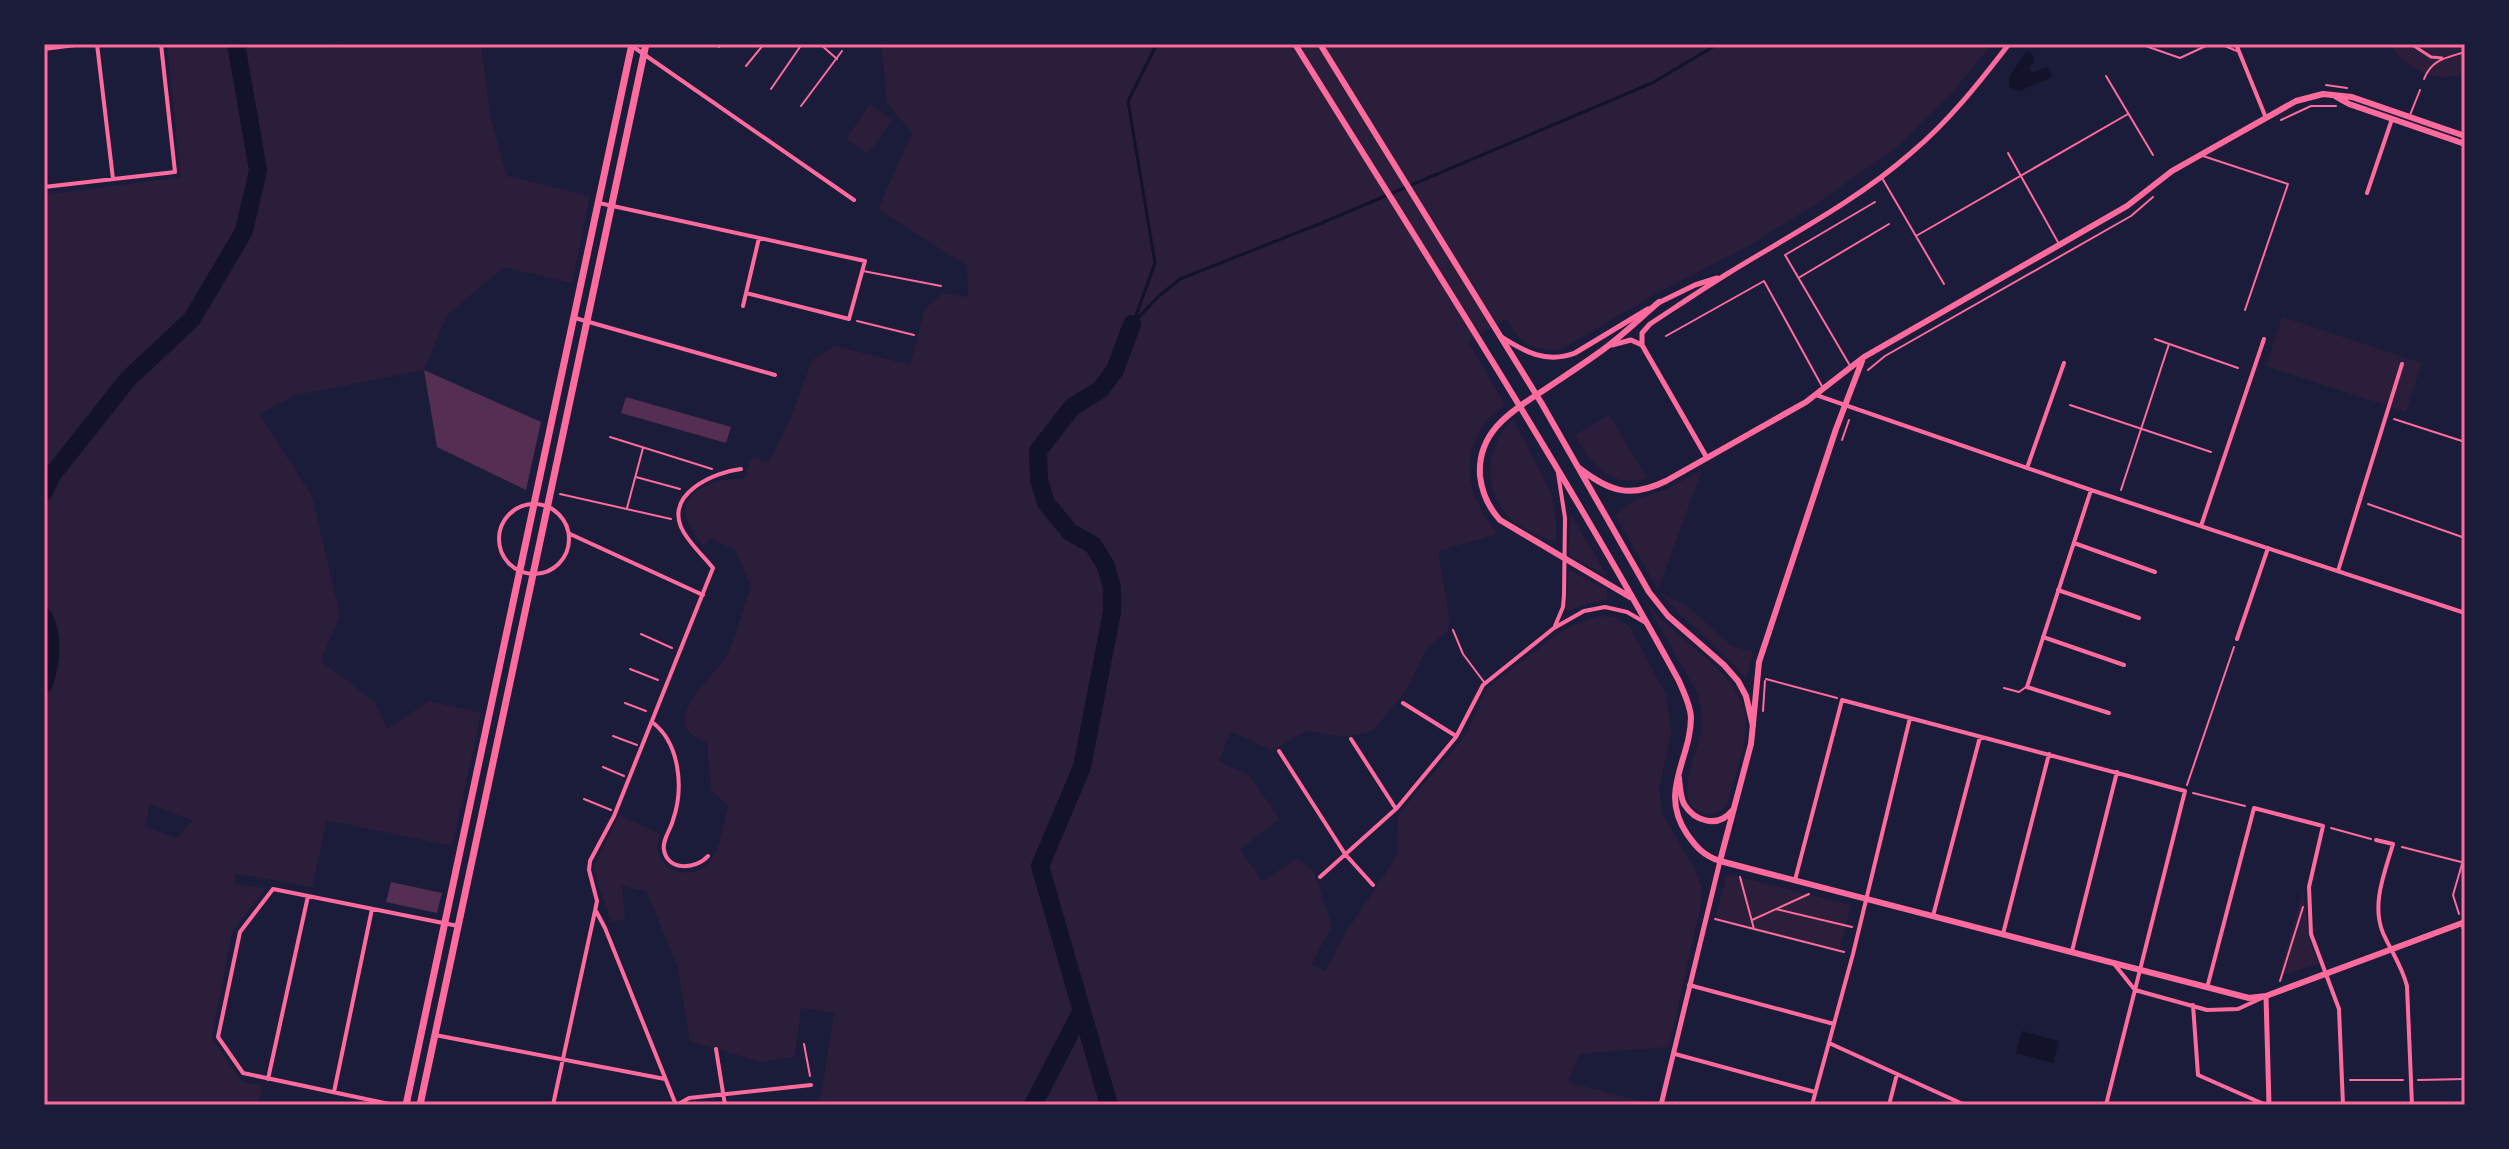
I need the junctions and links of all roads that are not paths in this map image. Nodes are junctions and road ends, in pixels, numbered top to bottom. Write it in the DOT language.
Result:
graph roads {
  1 [pos="83,44"];
  2 [pos="97,44"];
  3 [pos="161,44"];
  4 [pos="646,44"];
  5 [pos="1295,44"];
  6 [pos="1320,44"];
  7 [pos="2009,44"];
  8 [pos="2140,44"];
  9 [pos="2210,44"];
  10 [pos="2220,44"];
  11 [pos="2236,44"];
  12 [pos="2411,44"];
  13 [pos="632,45"];
  14 [pos="44,49"];
  15 [pos="2238,51"];
  16 [pos="2465,52"];
  17 [pos="643,54"];
  18 [pos="2442,58"];
  19 [pos="2106,76"];
  20 [pos="2424,79"];
  21 [pos="2420,90"];
  22 [pos="2330,94"];
  23 [pos="2128,114"];
  24 [pos="2410,116"];
  25 [pos="2266,118"];
  26 [pos="2392,119"];
  27 [pos="2465,136"];
  28 [pos="2465,144"];
  29 [pos="2008,153"];
  30 [pos="2153,155"];
  31 [pos="2201,155"];
  32 [pos="2020,176"];
  33 [pos="1882,177"];
  34 [pos="113,179"];
  35 [pos="44,187"];
  36 [pos="2367,193"];
  37 [pos="854,200"];
  38 [pos="1875,202"];
  39 [pos="599,203"];
  40 [pos="611,205"];
  41 [pos="1889,224"];
  42 [pos="1916,236"];
  43 [pos="759,238"];
  44 [pos="2059,245"];
  45 [pos="862,271"];
  46 [pos="1726,275"];
  47 [pos="1798,277"];
  48 [pos="1944,284"];
  49 [pos="941,286"];
  50 [pos="746,293"];
  51 [pos="1659,302"];
  52 [pos="743,306"];
  53 [pos="2245,310"];
  54 [pos="575,318"];
  55 [pos="587,322"];
  56 [pos="1498,332"];
  57 [pos="1666,336"];
  58 [pos="2264,339"];
  59 [pos="1642,345"];
  60 [pos="1601,351"];
  61 [pos="1864,357"];
  62 [pos="2064,363"];
  63 [pos="2402,364"];
  64 [pos="1851,367"];
  65 [pos="775,375"];
  66 [pos="1824,389"];
  67 [pos="1816,395"];
  68 [pos="1845,405"];
  69 [pos="1707,458"];
  70 [pos="1579,468"];
  71 [pos="2027,468"];
  72 [pos="741,469"];
  73 [pos="1557,469"];
  74 [pos="2091,490"];
  75 [pos="535,504"];
  76 [pos="548,506"];
  77 [pos="2201,526"];
  78 [pos="569,534"];
  79 [pos="2074,543"];
  80 [pos="2268,548"];
  81 [pos="1564,559"];
  82 [pos="2338,571"];
  83 [pos="521,572"];
  84 [pos="2155,572"];
  85 [pos="534,574"];
  86 [pos="2058,590"];
  87 [pos="703,595"];
  88 [pos="1635,602"];
  89 [pos="2465,613"];
  90 [pos="2139,618"];
  91 [pos="1648,625"];
  92 [pos="1554,628"];
  93 [pos="1453,630"];
  94 [pos="2043,637"];
  95 [pos="2237,639"];
  96 [pos="2124,665"];
  97 [pos="1485,683"];
  98 [pos="2027,687"];
  99 [pos="2004,688"];
  100 [pos="1403,703"];
  101 [pos="2109,713"];
  102 [pos="1910,718"];
  103 [pos="652,722"];
  104 [pos="1753,726"];
  105 [pos="1456,736"];
  106 [pos="1980,736"];
  107 [pos="1351,739"];
  108 [pos="1279,751"];
  109 [pos="2049,754"];
  110 [pos="1678,771"];
  111 [pos="2117,772"];
  112 [pos="1396,809"];
  113 [pos="1734,809"];
  114 [pos="2376,840"];
  115 [pos="1345,854"];
  116 [pos="708,856"];
  117 [pos="1720,861"];
  118 [pos="1320,877"];
  119 [pos="1795,881"];
  120 [pos="1373,885"];
  121 [pos="308,896"];
  122 [pos="1865,899"];
  123 [pos="372,909"];
  124 [pos="595,911"];
  125 [pos="1933,916"];
  126 [pos="2463,923"];
  127 [pos="446,924"];
  128 [pos="459,926"];
  129 [pos="2465,933"];
  130 [pos="2003,934"];
  131 [pos="2392,949"];
  132 [pos="2072,951"];
  133 [pos="2112,962"];
  134 [pos="2140,970"];
  135 [pos="2326,973"];
  136 [pos="1689,985"];
  137 [pos="2207,988"];
  138 [pos="2135,990"];
  139 [pos="2266,996"];
  140 [pos="2193,1005"];
  141 [pos="1834,1024"];
  142 [pos="435,1035"];
  143 [pos="1829,1043"];
  144 [pos="716,1049"];
  145 [pos="1675,1054"];
  146 [pos="563,1059"];
  147 [pos="1897,1074"];
  148 [pos="268,1079"];
  149 [pos="665,1079"];
  150 [pos="811,1085"];
  151 [pos="334,1092"];
  152 [pos="1815,1092"];
  153 [pos="723,1095"];
  154 [pos="394,1105"];
  155 [pos="406,1105"];
  156 [pos="420,1105"];
  157 [pos="553,1105"];
  158 [pos="676,1105"];
  159 [pos="725,1105"];
  160 [pos="1661,1105"];
  161 [pos="1812,1105"];
  162 [pos="1889,1105"];
  163 [pos="1965,1105"];
  164 [pos="2106,1105"];
  165 [pos="2268,1105"];
  166 [pos="2343,1105"];
  167 [pos="2412,1105"];
  1 -- 14 [label="street"];
  2 -- 34 [label="street"];
  3 -- 34 [label="street"];
  4 -- 17 [label="main road"];
  5 -- 73 [label="main road"];
  6 -- 56 [label="main road"];
  7 -- 33 [label="street"];
  8 -- 9 [label="lane"];
  10 -- 15 [label="lane"];
  11 -- 15 [label="street"];
  12 -- 18 [label="street"];
  13 -- 17 [label="street"];
  13 -- 39 [label="main road"];
  15 -- 25 [label="street"];
  16 -- 18 [label="lane"];
  17 -- 37 [label="street"];
  17 -- 40 [label="main road"];
  18 -- 20 [label="lane"];
  19 -- 23 [label="lane"];
  21 -- 24 [label="lane"];
  22 -- 24 [label="main road"];
  22 -- 25 [label="main road"];
  22 -- 26 [label="main road"];
  23 -- 30 [label="lane"];
  23 -- 32 [label="lane"];
  24 -- 27 [label="main road"];
  25 -- 31 [label="main road"];
  26 -- 28 [label="main road"];
  26 -- 36 [label="street"];
  29 -- 32 [label="lane"];
  31 -- 44 [label="main road"];
  31 -- 53 [label="lane"];
  32 -- 42 [label="lane"];
  32 -- 44 [label="lane"];
  33 -- 42 [label="lane"];
  33 -- 46 [label="street"];
  34 -- 35 [label="street"];
  38 -- 47 [label="lane"];
  39 -- 40 [label="street"];
  39 -- 54 [label="main road"];
  40 -- 43 [label="street"];
  40 -- 55 [label="main road"];
  41 -- 47 [label="lane"];
  42 -- 48 [label="lane"];
  43 -- 45 [label="street"];
  43 -- 50 [label="street"];
  44 -- 61 [label="main road"];
  45 -- 49 [label="lane"];
  45 -- 50 [label="street"];
  46 -- 51 [label="street"];
  46 -- 59 [label="street"];
  47 -- 64 [label="lane"];
  50 -- 52 [label="street"];
  51 -- 56 [label="street"];
  51 -- 60 [label="main road"];
  54 -- 55 [label="street"];
  54 -- 75 [label="main road"];
  55 -- 65 [label="street"];
  55 -- 76 [label="main road"];
  56 -- 70 [label="main road"];
  57 -- 66 [label="lane"];
  58 -- 77 [label="street"];
  59 -- 60 [label="street"];
  59 -- 69 [label="street"];
  60 -- 81 [label="main road"];
  61 -- 64 [label="main road"];
  61 -- 68 [label="main road"];
  62 -- 71 [label="street"];
  63 -- 82 [label="street"];
  64 -- 66 [label="main road"];
  66 -- 67 [label="main road"];
  67 -- 68 [label="street"];
  67 -- 69 [label="main road"];
  68 -- 71 [label="street"];
  68 -- 104 [label="main road"];
  69 -- 70 [label="main road"];
  70 -- 104 [label="main road"];
  71 -- 74 [label="street"];
  72 -- 87 [label="street"];
  73 -- 81 [label="street"];
  73 -- 88 [label="main road"];
  74 -- 77 [label="street"];
  74 -- 79 [label="street"];
  75 -- 76 [label="street"];
  75 -- 83 [label="main road"];
  75 -- 83 [label="street"];
  76 -- 78 [label="street"];
  76 -- 85 [label="main road"];
  77 -- 80 [label="street"];
  78 -- 85 [label="street"];
  78 -- 87 [label="street"];
  79 -- 84 [label="street"];
  79 -- 86 [label="street"];
  80 -- 82 [label="street"];
  80 -- 95 [label="street"];
  81 -- 88 [label="main road"];
  81 -- 92 [label="street"];
  82 -- 89 [label="street"];
  83 -- 85 [label="street"];
  83 -- 127 [label="main road"];
  85 -- 128 [label="main road"];
  86 -- 90 [label="street"];
  86 -- 94 [label="street"];
  87 -- 103 [label="street"];
  88 -- 91 [label="main road"];
  91 -- 92 [label="street"];
  91 -- 110 [label="main road"];
  92 -- 97 [label="street"];
  93 -- 97 [label="lane"];
  94 -- 96 [label="street"];
  94 -- 98 [label="street"];
  97 -- 105 [label="street"];
  98 -- 99 [label="lane"];
  98 -- 101 [label="street"];
  100 -- 105 [label="street"];
  102 -- 106 [label="street"];
  102 -- 119 [label="street"];
  102 -- 122 [label="street"];
  103 -- 116 [label="street"];
  103 -- 124 [label="street"];
  104 -- 113 [label="main road"];
  105 -- 112 [label="street"];
  106 -- 109 [label="street"];
  106 -- 125 [label="street"];
  107 -- 112 [label="street"];
  108 -- 115 [label="street"];
  109 -- 111 [label="street"];
  109 -- 130 [label="street"];
  110 -- 113 [label="main road"];
  110 -- 117 [label="main road"];
  111 -- 132 [label="street"];
  111 -- 134 [label="street"];
  112 -- 115 [label="street"];
  113 -- 117 [label="main road"];
  114 -- 131 [label="street"];
  115 -- 118 [label="street"];
  115 -- 120 [label="street"];
  117 -- 119 [label="main road"];
  117 -- 136 [label="street"];
  119 -- 122 [label="main road"];
  121 -- 123 [label="street"];
  121 -- 148 [label="street"];
  121 -- 148 [label="street"];
  122 -- 125 [label="main road"];
  122 -- 141 [label="street"];
  123 -- 127 [label="street"];
  123 -- 151 [label="street"];
  124 -- 146 [label="street"];
  124 -- 149 [label="street"];
  125 -- 130 [label="main road"];
  126 -- 129 [label="street"];
  126 -- 131 [label="main road"];
  127 -- 128 [label="street"];
  127 -- 155 [label="main road"];
  128 -- 142 [label="main road"];
  130 -- 132 [label="main road"];
  131 -- 135 [label="main road"];
  131 -- 167 [label="street"];
  132 -- 133 [label="main road"];
  133 -- 134 [label="main road"];
  133 -- 138 [label="street"];
  134 -- 137 [label="main road"];
  134 -- 138 [label="street"];
  135 -- 137 [label="street"];
  135 -- 139 [label="main road"];
  135 -- 166 [label="street"];
  136 -- 141 [label="street"];
  136 -- 145 [label="street"];
  137 -- 139 [label="main road"];
  138 -- 140 [label="street"];
  138 -- 164 [label="street"];
  139 -- 140 [label="street"];
  139 -- 165 [label="street"];
  140 -- 165 [label="street"];
  141 -- 143 [label="street"];
  142 -- 146 [label="street"];
  142 -- 156 [label="main road"];
  143 -- 147 [label="street"];
  143 -- 152 [label="street"];
  144 -- 153 [label="street"];
  145 -- 152 [label="street"];
  145 -- 160 [label="street"];
  146 -- 149 [label="street"];
  146 -- 157 [label="street"];
  147 -- 162 [label="street"];
  147 -- 163 [label="street"];
  148 -- 151 [label="street"];
  149 -- 158 [label="street"];
  150 -- 153 [label="street"];
  151 -- 154 [label="street"];
  152 -- 161 [label="street"];
  153 -- 158 [label="street"];
  153 -- 159 [label="street"];
}
